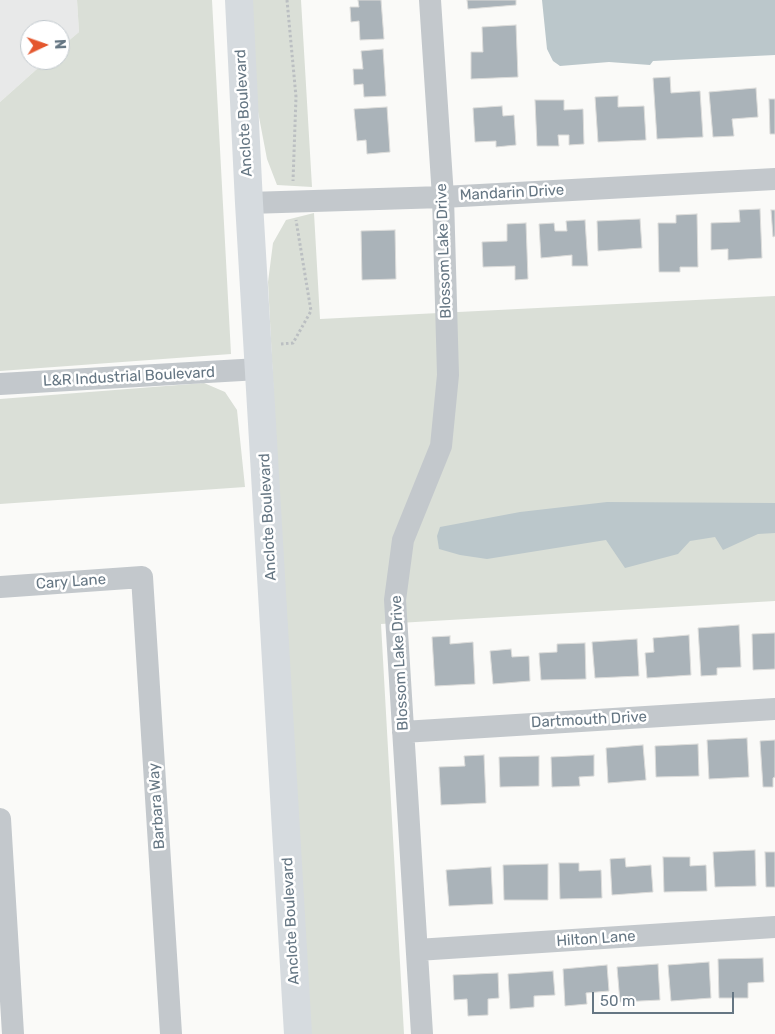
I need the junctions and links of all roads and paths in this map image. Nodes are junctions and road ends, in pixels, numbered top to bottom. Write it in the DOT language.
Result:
graph roads {
  1 [pos="239,0"];
  2 [pos="430,0"];
  3 [pos="775,179"];
  4 [pos="443,197"];
  5 [pos="249,203"];
  6 [pos="259,370"];
  7 [pos="0,384"];
  8 [pos="142,577"];
  9 [pos="0,587"];
  10 [pos="775,709"];
  11 [pos="404,732"];
  12 [pos="0,819"];
  13 [pos="3,900"];
  14 [pos="775,927"];
  15 [pos="417,950"];
  16 [pos="13,1034"];
  17 [pos="171,1034"];
  18 [pos="298,1034"];
  19 [pos="422,1034"];
  1 -- 5 [label="street, Anclote Boulevard"];
  2 -- 4 [label="street, Blossom Lake Drive"];
  3 -- 4 [label="street, Mandarin Drive"];
  4 -- 5 [label="street, Mandarin Drive"];
  4 -- 11 [label="street, Blossom Lake Drive"];
  5 -- 6 [label="street, Anclote Boulevard"];
  6 -- 7 [label="street, L&R Industrial Boulevard"];
  6 -- 18 [label="street, Anclote Boulevard"];
  8 -- 9 [label="street, Cary Lane"];
  8 -- 17 [label="street, Barbara Way"];
  10 -- 11 [label="street, Dartmouth Drive"];
  11 -- 15 [label="street, Blossom Lake Drive"];
  12 -- 13 [label="street"];
  13 -- 16 [label="street"];
  14 -- 15 [label="street, Hilton Lane"];
  15 -- 19 [label="street, Blossom Lake Drive"];
}
